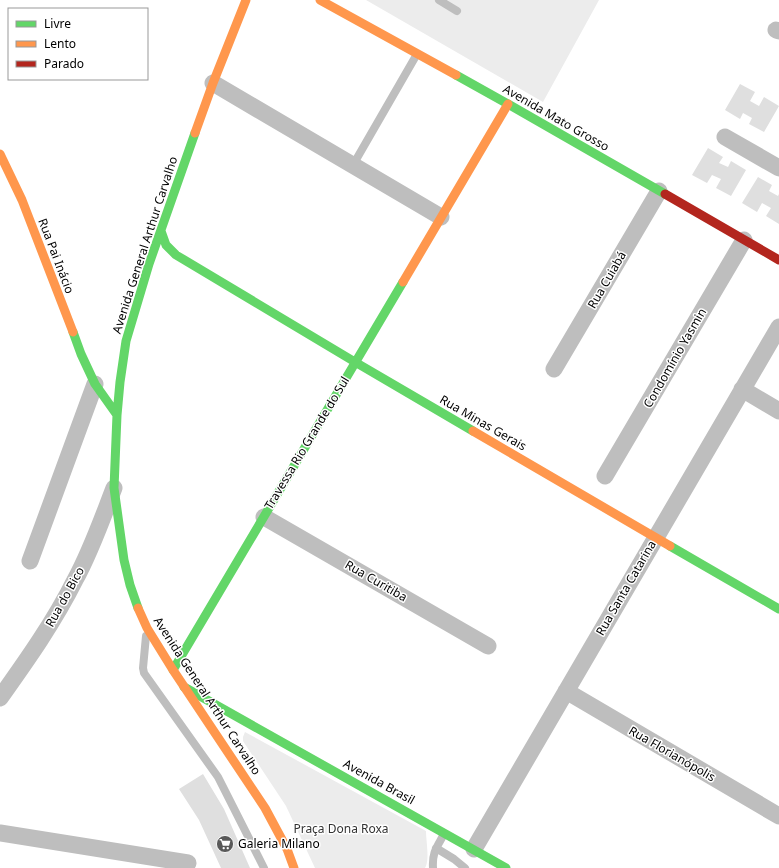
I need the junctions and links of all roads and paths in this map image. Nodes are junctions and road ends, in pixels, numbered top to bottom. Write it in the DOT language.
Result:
graph roads {
  1 [pos="246,0"];
  2 [pos="320,0"];
  3 [pos="439,0"];
  4 [pos="457,11"];
  5 [pos="417,54"];
  6 [pos="213,83"];
  7 [pos="508,104"];
  8 [pos="725,137"];
  9 [pos="0,154"];
  10 [pos="353,165"];
  11 [pos="779,168"];
  12 [pos="659,191"];
  13 [pos="441,217"];
  14 [pos="161,231"];
  15 [pos="744,240"];
  16 [pos="176,255"];
  17 [pos="779,260"];
  18 [pos="149,264"];
  19 [pos="779,327"];
  20 [pos="355,362"];
  21 [pos="554,369"];
  22 [pos="107,382"];
  23 [pos="742,390"];
  24 [pos="779,411"];
  25 [pos="117,415"];
  26 [pos="605,476"];
  27 [pos="114,488"];
  28 [pos="264,517"];
  29 [pos="656,537"];
  30 [pos="30,561"];
  31 [pos="779,609"];
  32 [pos="147,628"];
  33 [pos="488,646"];
  34 [pos="173,670"];
  35 [pos="184,687"];
  36 [pos="566,691"];
  37 [pos="0,698"];
  38 [pos="241,719"];
  39 [pos="222,728"];
  40 [pos="779,816"];
  41 [pos="0,832"];
  42 [pos="444,832"];
  43 [pos="436,848"];
  44 [pos="474,849"];
  45 [pos="188,863"];
  46 [pos="264,868"];
  47 [pos="294,868"];
  48 [pos="433,868"];
  49 [pos="465,868"];
  50 [pos="506,868"];
  1 -- 6 [label="main road, Avenida General Arthur Carvalho"];
  2 -- 5 [label="main road, Avenida Mato Grosso"];
  3 -- 4 [label="lane"];
  5 -- 7 [label="main road, Avenida Mato Grosso"];
  5 -- 10 [label="lane"];
  6 -- 10 [label="street"];
  6 -- 14 [label="main road, Avenida General Arthur Carvalho"];
  7 -- 12 [label="main road, Avenida Mato Grosso"];
  7 -- 13 [label="main road, Travessa Rio Grande do Sul"];
  8 -- 11 [label="street"];
  9 -- 22 [label="main road, Rua Pai Inácio"];
  10 -- 13 [label="street"];
  12 -- 15 [label="main road, Avenida Mato Grosso"];
  12 -- 21 [label="street, Rua Cuiabá"];
  13 -- 20 [label="main road, Travessa Rio Grande do Sul"];
  14 -- 16 [label="main road, Rua Minas Gerais"];
  14 -- 18 [label="main road, Avenida General Arthur Carvalho"];
  15 -- 17 [label="main road, Avenida Mato Grosso"];
  15 -- 26 [label="street, Condomínio Yasmin"];
  16 -- 18 [label="main road"];
  16 -- 20 [label="main road, Rua Minas Gerais"];
  18 -- 22 [label="main road, Avenida General Arthur Carvalho"];
  19 -- 23 [label="street, Rua Santa Catarina"];
  20 -- 28 [label="main road, Travessa Rio Grande do Sul"];
  20 -- 29 [label="main road, Rua Minas Gerais"];
  22 -- 25 [label="main road, Avenida General Arthur Carvalho"];
  22 -- 25 [label="main road, Rua Pai Inácio"];
  22 -- 30 [label="street"];
  23 -- 24 [label="street"];
  23 -- 29 [label="street, Rua Santa Catarina"];
  25 -- 27 [label="main road, Avenida General Arthur Carvalho"];
  27 -- 32 [label="main road, Avenida General Arthur Carvalho"];
  27 -- 37 [label="street, Rua do Bico"];
  28 -- 33 [label="street, Rua Curitiba"];
  28 -- 34 [label="main road, Travessa Rio Grande do Sul"];
  29 -- 31 [label="main road, Rua Minas Gerais"];
  29 -- 36 [label="street, Rua Santa Catarina"];
  32 -- 34 [label="main road, Avenida General Arthur Carvalho"];
  32 -- 46 [label="lane"];
  34 -- 35 [label="main road, Avenida General Arthur Carvalho"];
  35 -- 38 [label="main road, Avenida Brasil"];
  35 -- 39 [label="main road, Avenida General Arthur Carvalho"];
  36 -- 40 [label="street, Rua Florianópolis"];
  36 -- 44 [label="street, Rua Santa Catarina"];
  38 -- 39 [label="main road"];
  38 -- 42 [label="main road, Avenida Brasil"];
  39 -- 47 [label="main road, Avenida General Arthur Carvalho"];
  41 -- 45 [label="street"];
  42 -- 43 [label="lane"];
  42 -- 44 [label="main road, Avenida Brasil"];
  43 -- 48 [label="lane"];
  43 -- 49 [label="lane"];
  44 -- 50 [label="main road, Avenida Brasil"];
}
